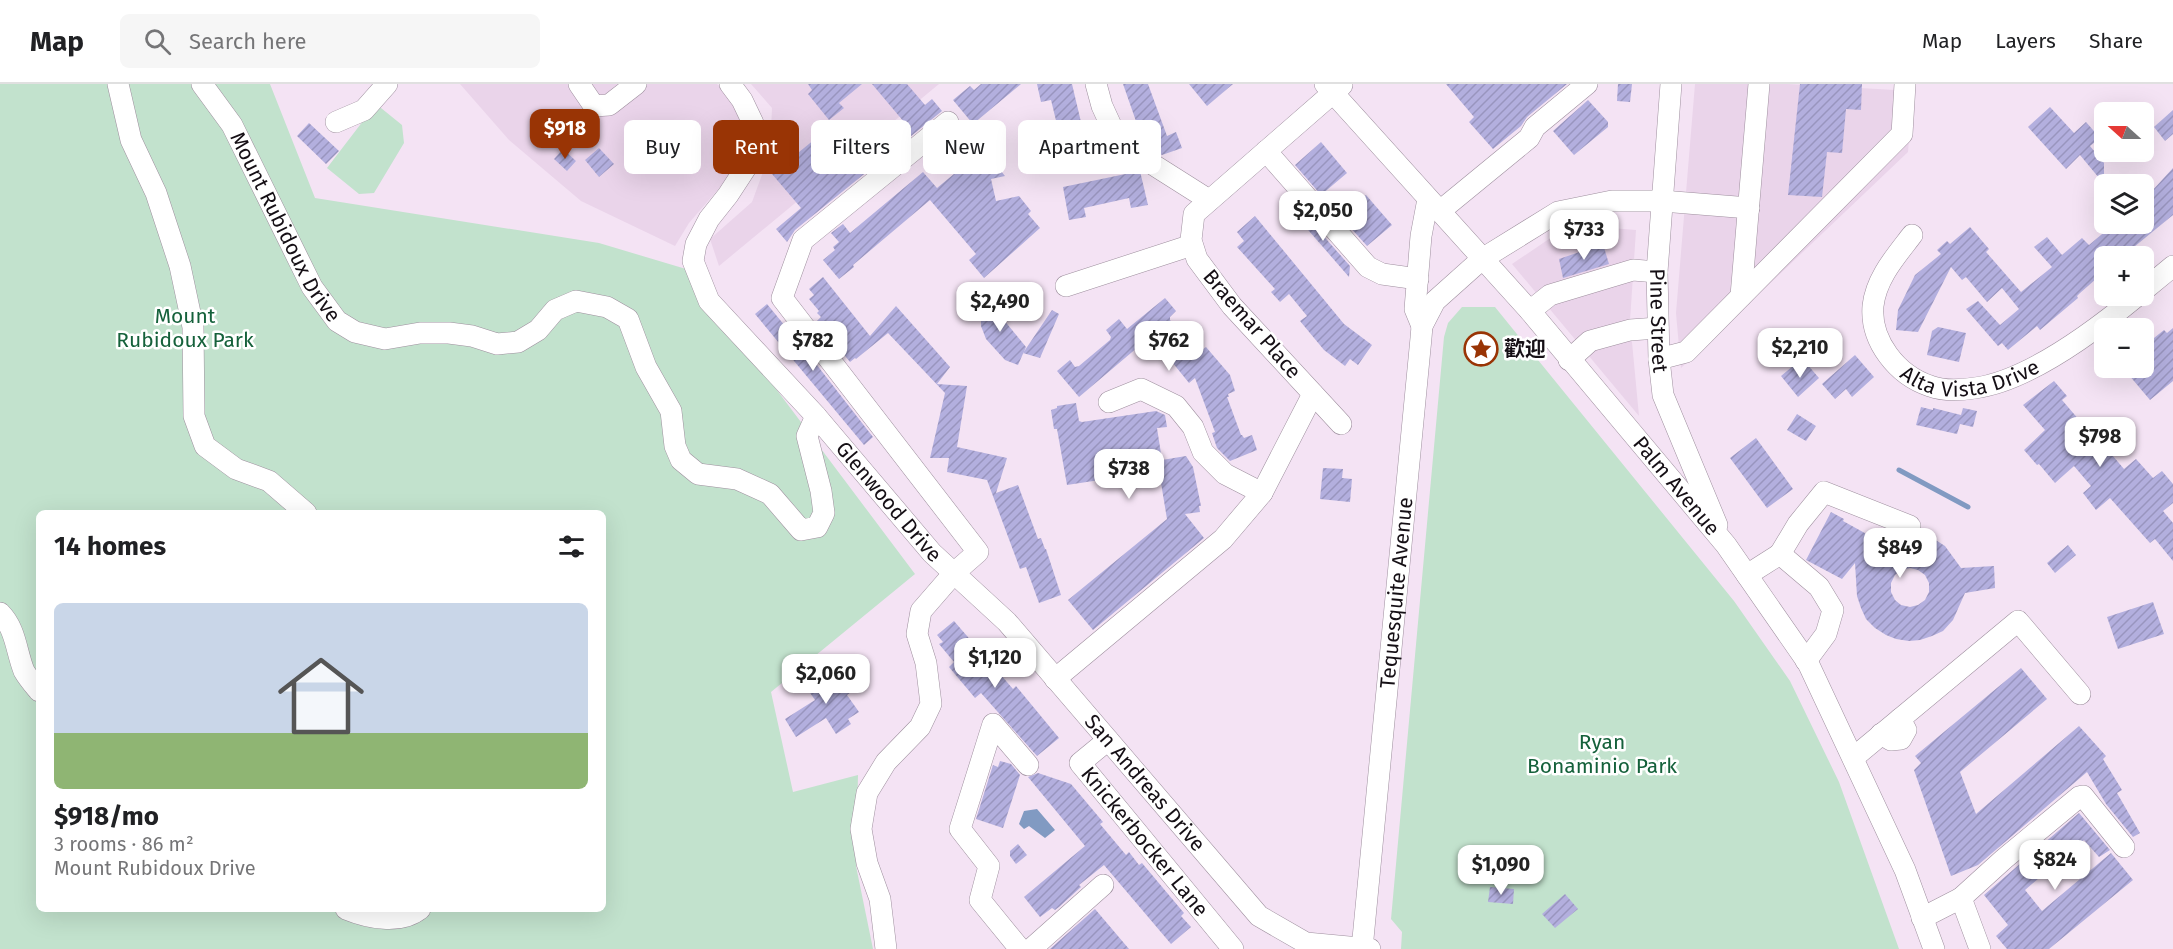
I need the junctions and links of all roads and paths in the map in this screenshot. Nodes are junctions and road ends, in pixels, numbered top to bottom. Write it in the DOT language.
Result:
graph roads {
  1 [pos="118,84"];
  2 [pos="202,84"];
  3 [pos="387,84"];
  4 [pos="579,84"];
  5 [pos="636,84"];
  6 [pos="730,84"];
  7 [pos="1096,84"];
  8 [pos="1587,84"];
  9 [pos="1671,84"];
  10 [pos="1759,84"];
  11 [pos="1905,84"];
  12 [pos="1333,87"];
  13 [pos="336,122"];
  14 [pos="923,142"];
  15 [pos="1266,151"];
  16 [pos="1209,200"];
  17 [pos="1662,201"];
  18 [pos="1434,205"];
  19 [pos="1749,208"];
  20 [pos="1912,234"];
  21 [pos="1192,244"];
  22 [pos="1482,259"];
  23 [pos="2173,266"];
  24 [pos="1657,272"];
  25 [pos="1418,279"];
  26 [pos="2154,282"];
  27 [pos="1066,286"];
  28 [pos="1741,296"];
  29 [pos="2125,306"];
  30 [pos="1530,311"];
  31 [pos="1422,326"];
  32 [pos="1658,328"];
  33 [pos="1659,359"];
  34 [pos="1569,360"];
  35 [pos="1313,394"];
  36 [pos="1109,402"];
  37 [pos="816,416"];
  38 [pos="1341,424"];
  39 [pos="1262,493"];
  40 [pos="302,510"];
  41 [pos="1910,526"];
  42 [pos="1726,545"];
  43 [pos="1780,554"];
  44 [pos="954,573"];
  45 [pos="1747,575"];
  46 [pos="0,613"];
  47 [pos="1806,661"];
  48 [pos="1055,679"];
  49 [pos="36,687"];
  50 [pos="2080,694"];
  51 [pos="1108,740"];
  52 [pos="1853,758"];
  53 [pos="1028,765"];
  54 [pos="2124,847"];
  55 [pos="1103,885"];
  56 [pos="1961,898"];
  57 [pos="353,912"];
  58 [pos="416,912"];
  59 [pos="1923,918"];
  60 [pos="886,949"];
  61 [pos="1020,949"];
  62 [pos="1031,949"];
  63 [pos="1233,949"];
  64 [pos="1362,949"];
  65 [pos="1370,949"];
  66 [pos="1934,949"];
  67 [pos="1980,949"];
  1 -- 40 [label="street"];
  2 -- 37 [label="street, Mount Rubidoux Drive"];
  3 -- 13 [label="street"];
  4 -- 5 [label="street"];
  6 -- 37 [label="street, Glenwood Drive"];
  7 -- 16 [label="street"];
  8 -- 18 [label="street"];
  9 -- 17 [label="street, Pine Street"];
  10 -- 19 [label="street"];
  11 -- 28 [label="street"];
  12 -- 15 [label="street, Braemar Place"];
  12 -- 18 [label="street, Palm Avenue"];
  14 -- 44 [label="street"];
  15 -- 16 [label="street, Braemar Place"];
  15 -- 25 [label="street"];
  16 -- 21 [label="street, Braemar Place"];
  17 -- 19 [label="street, Tequesquite Avenue"];
  17 -- 22 [label="street, Tequesquite Avenue"];
  17 -- 24 [label="street, Pine Street"];
  18 -- 22 [label="street, Palm Avenue"];
  18 -- 25 [label="street"];
  19 -- 28 [label="street"];
  20 -- 29 [label="street, Alta Vista Drive"];
  21 -- 27 [label="street"];
  21 -- 35 [label="street, Braemar Place"];
  22 -- 30 [label="street, Palm Avenue"];
  22 -- 31 [label="street, Tequesquite Avenue"];
  23 -- 26 [label="street"];
  24 -- 30 [label="street"];
  24 -- 32 [label="street, Pine Street"];
  25 -- 31 [label="street"];
  28 -- 33 [label="street"];
  30 -- 34 [label="street, Palm Avenue"];
  31 -- 64 [label="street, Tequesquite Avenue"];
  32 -- 33 [label="street, Pine Street"];
  32 -- 34 [label="street"];
  33 -- 42 [label="street, Pine Street"];
  34 -- 42 [label="street, Palm Avenue"];
  35 -- 38 [label="street, Braemar Place"];
  35 -- 39 [label="street"];
  36 -- 39 [label="street"];
  37 -- 44 [label="street, Glenwood Drive"];
  39 -- 48 [label="street"];
  41 -- 43 [label="street"];
  42 -- 45 [label="street, Palm Avenue"];
  43 -- 45 [label="street"];
  43 -- 47 [label="street"];
  44 -- 48 [label="street, San Andreas Drive"];
  44 -- 60 [label="street, Glenwood Drive"];
  45 -- 47 [label="street, Palm Avenue"];
  46 -- 49 [label="street"];
  47 -- 52 [label="street, Palm Avenue"];
  48 -- 51 [label="street, San Andreas Drive"];
  50 -- 52 [label="street"];
  51 -- 63 [label="street, Knickerbocker Lane"];
  51 -- 64 [label="street, San Andreas Drive"];
  52 -- 59 [label="street, Palm Avenue"];
  53 -- 61 [label="street"];
  54 -- 56 [label="street"];
  55 -- 62 [label="street"];
  56 -- 59 [label="street"];
  56 -- 67 [label="street"];
  57 -- 58 [label="street"];
  59 -- 66 [label="street, Palm Avenue"];
  64 -- 65 [label="street, San Andreas Drive"];
}
